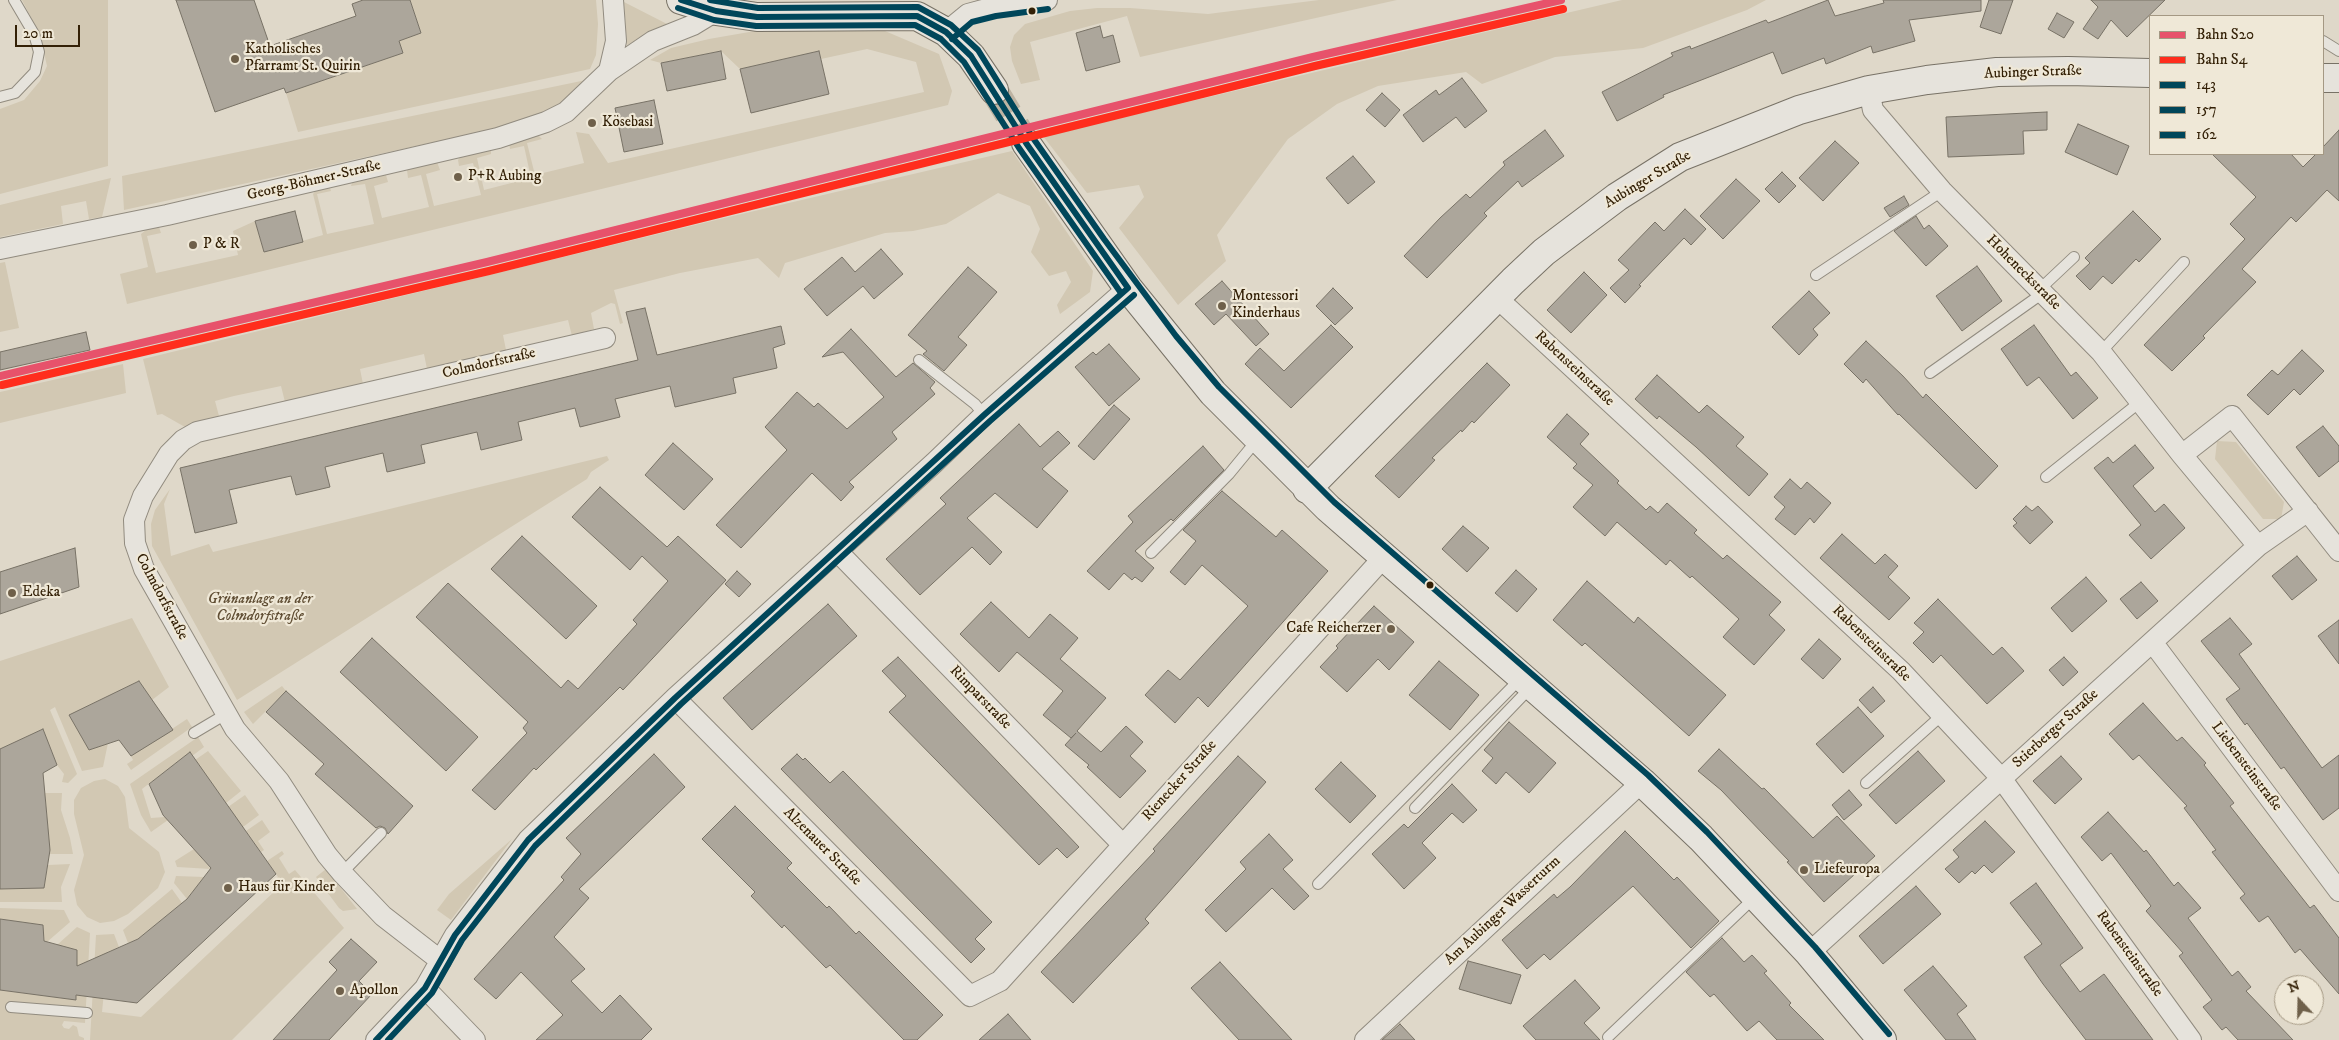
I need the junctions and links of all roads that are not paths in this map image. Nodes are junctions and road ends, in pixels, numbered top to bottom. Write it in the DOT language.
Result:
graph roads {
  1 [pos="14,0"];
  2 [pos="614,0"];
  3 [pos="681,0"];
  4 [pos="1047,0"];
  5 [pos="716,11"];
  6 [pos="946,32"];
  7 [pos="2324,42"];
  8 [pos="2339,51"];
  9 [pos="609,71"];
  10 [pos="2149,72"];
  11 [pos="2324,78"];
  12 [pos="2339,78"];
  13 [pos="994,90"];
  14 [pos="1869,90"];
  15 [pos="0,97"];
  16 [pos="1026,144"];
  17 [pos="1942,191"];
  18 [pos="0,248"];
  19 [pos="2074,257"];
  20 [pos="2184,262"];
  21 [pos="1816,275"];
  22 [pos="1128,288"];
  23 [pos="2042,291"];
  24 [pos="1496,298"];
  25 [pos="605,338"];
  26 [pos="2101,352"];
  27 [pos="919,360"];
  28 [pos="1930,373"];
  29 [pos="2140,402"];
  30 [pos="984,415"];
  31 [pos="1257,440"];
  32 [pos="2182,455"];
  33 [pos="2046,477"];
  34 [pos="1307,489"];
  35 [pos="2308,511"];
  36 [pos="2258,546"];
  37 [pos="838,551"];
  38 [pos="2339,551"];
  39 [pos="1151,553"];
  40 [pos="1383,558"];
  41 [pos="2153,643"];
  42 [pos="1526,683"];
  43 [pos="675,698"];
  44 [pos="226,714"];
  45 [pos="1941,716"];
  46 [pos="194,733"];
  47 [pos="2001,778"];
  48 [pos="1642,782"];
  49 [pos="1866,783"];
  50 [pos="1415,808"];
  51 [pos="381,833"];
  52 [pos="1122,844"];
  53 [pos="342,873"];
  54 [pos="1318,884"];
  55 [pos="2339,891"];
  56 [pos="1757,895"];
  57 [pos="1809,953"];
  58 [pos="441,961"];
  59 [pos="425,988"];
  60 [pos="970,996"];
  61 [pos="11,1007"];
  62 [pos="87,1013"];
  63 [pos="1608,1037"];
  64 [pos="376,1040"];
  65 [pos="475,1040"];
  66 [pos="1365,1040"];
  67 [pos="1882,1040"];
  68 [pos="2191,1040"];
  1 -- 15 [label="lane"];
  2 -- 9 [label="street"];
  3 -- 5 [label="main road"];
  4 -- 6 [label="street"];
  5 -- 6 [label="main road"];
  5 -- 9 [label="street, Georg-Böhmer-Straße"];
  6 -- 13 [label="main road"];
  7 -- 8 [label="lane"];
  9 -- 18 [label="street, Georg-Böhmer-Straße"];
  10 -- 14 [label="main road, Aubinger Straße"];
  11 -- 12 [label="main road"];
  14 -- 17 [label="street, Hoheneckstraße"];
  14 -- 24 [label="main road, Aubinger Straße"];
  16 -- 22 [label="main road"];
  17 -- 21 [label="lane"];
  17 -- 23 [label="street, Hoheneckstraße"];
  19 -- 23 [label="lane"];
  20 -- 26 [label="lane"];
  22 -- 30 [label="street"];
  22 -- 31 [label="main road"];
  23 -- 26 [label="street, Hoheneckstraße"];
  23 -- 28 [label="lane"];
  24 -- 34 [label="main road, Aubinger Straße"];
  24 -- 45 [label="street, Rabensteinstraße"];
  25 -- 44 [label="street, Colmdorfstraße"];
  26 -- 29 [label="street, Hoheneckstraße"];
  27 -- 30 [label="lane"];
  29 -- 32 [label="street, Hoheneckstraße"];
  29 -- 33 [label="lane"];
  30 -- 37 [label="street"];
  31 -- 34 [label="main road"];
  31 -- 39 [label="lane"];
  32 -- 35 [label="street"];
  32 -- 36 [label="street, Hoheneckstraße"];
  34 -- 40 [label="main road"];
  35 -- 36 [label="street, Stierberger Straße"];
  35 -- 38 [label="street"];
  36 -- 41 [label="street, Stierberger Straße"];
  37 -- 43 [label="street"];
  37 -- 52 [label="street, Rimparstraße"];
  40 -- 42 [label="main road"];
  40 -- 52 [label="street, Rienecker Straße"];
  41 -- 47 [label="street, Stierberger Straße"];
  41 -- 55 [label="street, Liebensteinstraße"];
  42 -- 48 [label="main road"];
  42 -- 50 [label="lane"];
  42 -- 54 [label="lane"];
  43 -- 58 [label="street"];
  43 -- 60 [label="street, Alzenauer Straße"];
  44 -- 46 [label="lane"];
  44 -- 53 [label="street, Colmdorfstraße"];
  45 -- 47 [label="street, Rabensteinstraße"];
  45 -- 49 [label="lane"];
  47 -- 57 [label="street, Stierberger Straße"];
  47 -- 68 [label="street, Rabensteinstraße"];
  48 -- 56 [label="main road"];
  48 -- 66 [label="street, Am Aubinger Wasserturm"];
  51 -- 53 [label="lane"];
  52 -- 60 [label="street, Rienecker Straße"];
  53 -- 58 [label="street, Colmdorfstraße"];
  56 -- 57 [label="main road"];
  56 -- 63 [label="lane"];
  57 -- 67 [label="main road"];
  58 -- 59 [label="street"];
  59 -- 64 [label="street"];
  59 -- 65 [label="street"];
  61 -- 62 [label="lane"];
}
